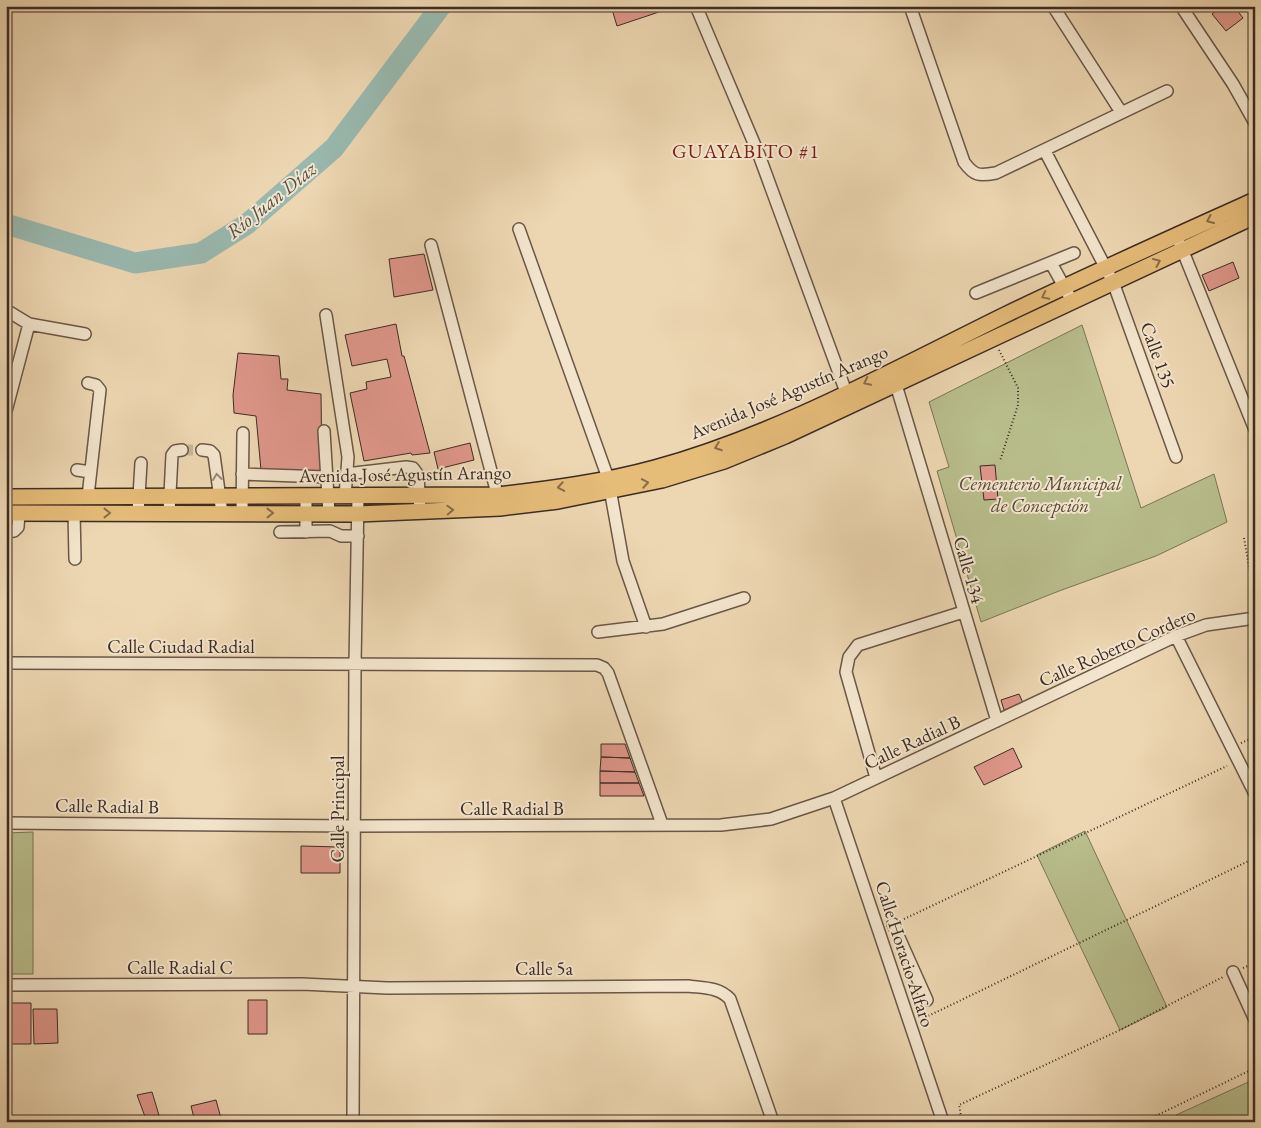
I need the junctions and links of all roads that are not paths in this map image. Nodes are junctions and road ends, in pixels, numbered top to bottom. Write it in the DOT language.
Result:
graph roads {
  1 [pos="696,6"];
  2 [pos="910,6"];
  3 [pos="1052,6"];
  4 [pos="1181,6"];
  5 [pos="1167,91"];
  6 [pos="1121,112"];
  7 [pos="1255,123"];
  8 [pos="1045,151"];
  9 [pos="1255,200"];
  10 [pos="1255,216"];
  11 [pos="518,229"];
  12 [pos="1177,235"];
  13 [pos="431,245"];
  14 [pos="1183,251"];
  15 [pos="1074,253"];
  16 [pos="1051,263"];
  17 [pos="1104,267"];
  18 [pos="1113,282"];
  19 [pos="1064,287"];
  20 [pos="976,294"];
  21 [pos="1072,301"];
  22 [pos="6,310"];
  23 [pos="326,315"];
  24 [pos="29,324"];
  25 [pos="85,334"];
  26 [pos="892,370"];
  27 [pos="88,383"];
  28 [pos="895,386"];
  29 [pos="846,392"];
  30 [pos="6,411"];
  31 [pos="1255,430"];
  32 [pos="324,431"];
  33 [pos="243,433"];
  34 [pos="182,450"];
  35 [pos="202,450"];
  36 [pos="1176,457"];
  37 [pos="141,463"];
  38 [pos="77,470"];
  39 [pos="90,472"];
  40 [pos="242,474"];
  41 [pos="346,474"];
  42 [pos="328,477"];
  43 [pos="610,484"];
  44 [pos="88,496"];
  45 [pos="139,496"];
  46 [pos="170,496"];
  47 [pos="219,496"];
  48 [pos="242,496"];
  49 [pos="306,496"];
  50 [pos="329,496"];
  51 [pos="352,496"];
  52 [pos="419,496"];
  53 [pos="6,497"];
  54 [pos="499,502"];
  55 [pos="420,511"];
  56 [pos="13,513"];
  57 [pos="74,513"];
  58 [pos="138,513"];
  59 [pos="169,513"];
  60 [pos="222,513"];
  61 [pos="242,513"];
  62 [pos="306,513"];
  63 [pos="329,514"];
  64 [pos="358,514"];
  65 [pos="6,532"];
  66 [pos="280,532"];
  67 [pos="306,532"];
  68 [pos="358,536"];
  69 [pos="75,559"];
  70 [pos="744,598"];
  71 [pos="963,612"];
  72 [pos="1255,618"];
  73 [pos="646,627"];
  74 [pos="598,632"];
  75 [pos="1176,636"];
  76 [pos="6,663"];
  77 [pos="355,664"];
  78 [pos="997,721"];
  79 [pos="876,778"];
  80 [pos="1255,794"];
  81 [pos="834,798"];
  82 [pos="6,823"];
  83 [pos="662,824"];
  84 [pos="355,826"];
  85 [pos="893,924"];
  86 [pos="899,938"];
  87 [pos="884,944"];
  88 [pos="1233,972"];
  89 [pos="6,985"];
  90 [pos="353,986"];
  91 [pos="927,1000"];
  92 [pos="1255,1020"];
  93 [pos="353,1122"];
  94 [pos="772,1122"];
  95 [pos="944,1122"];
  1 -- 29 [label="street"];
  2 -- 8 [label="street"];
  3 -- 6 [label="street"];
  4 -- 7 [label="street"];
  5 -- 6 [label="street"];
  6 -- 8 [label="street"];
  8 -- 17 [label="street, Calle 135"];
  9 -- 12 [label="main road, Avenida José Agustín Arango, one-way"];
  10 -- 14 [label="main road, Avenida José Agustín Arango"];
  11 -- 43 [label="street"];
  12 -- 14 [label="street"];
  12 -- 17 [label="main road, Avenida José Agustín Arango"];
  13 -- 54 [label="street"];
  18 -- 14 [label="main road, Avenida José Agustín Arango, one-way"];
  14 -- 31 [label="street"];
  15 -- 16 [label="street"];
  16 -- 19 [label="street"];
  16 -- 20 [label="street"];
  17 -- 18 [label="street, Calle 135"];
  17 -- 19 [label="main road, Avenida José Agustín Arango"];
  18 -- 21 [label="main road, Avenida José Agustín Arango"];
  18 -- 36 [label="street, Calle 135"];
  19 -- 21 [label="street"];
  19 -- 26 [label="main road, Avenida José Agustín Arango, one-way"];
  21 -- 28 [label="main road, Avenida José Agustín Arango"];
  22 -- 24 [label="street"];
  23 -- 41 [label="street, Calle Principal"];
  24 -- 25 [label="street"];
  24 -- 30 [label="street"];
  26 -- 28 [label="street, Calle 134"];
  26 -- 29 [label="main road, Avenida José Agustín Arango, one-way"];
  27 -- 39 [label="street"];
  43 -- 28 [label="main road, Avenida José Agustín Arango, one-way"];
  28 -- 71 [label="street, Calle 134"];
  29 -- 43 [label="main road, Avenida José Agustín Arango, one-way"];
  32 -- 42 [label="street"];
  33 -- 40 [label="street"];
  34 -- 46 [label="street"];
  47 -- 35 [label="street, one-way"];
  37 -- 45 [label="street"];
  38 -- 39 [label="street"];
  39 -- 44 [label="street"];
  40 -- 42 [label="street"];
  40 -- 48 [label="street"];
  41 -- 51 [label="street, Calle Principal"];
  41 -- 52 [label="street"];
  42 -- 50 [label="street"];
  43 -- 54 [label="main road, Avenida José Agustín Arango"];
  43 -- 73 [label="street"];
  44 -- 45 [label="main road, Avenida José Agustín Arango"];
  44 -- 53 [label="main road, Avenida José Agustín Arango"];
  45 -- 46 [label="main road, Avenida José Agustín Arango"];
  45 -- 58 [label="street"];
  46 -- 47 [label="main road, Avenida José Agustín Arango"];
  46 -- 59 [label="street"];
  47 -- 48 [label="main road, Avenida José Agustín Arango"];
  47 -- 60 [label="street"];
  48 -- 49 [label="main road, Avenida José Agustín Arango"];
  48 -- 61 [label="street"];
  49 -- 50 [label="main road, Avenida José Agustín Arango"];
  49 -- 62 [label="street"];
  50 -- 51 [label="main road, Avenida José Agustín Arango"];
  50 -- 63 [label="street"];
  51 -- 52 [label="main road, Avenida José Agustín Arango"];
  51 -- 64 [label="street, Calle Principal"];
  52 -- 54 [label="main road, Avenida José Agustín Arango"];
  52 -- 55 [label="street"];
  55 -- 54 [label="main road, Avenida José Agustín Arango, one-way"];
  55 -- 64 [label="main road, Avenida José Agustín Arango"];
  56 -- 57 [label="main road, Avenida José Agustín Arango"];
  56 -- 65 [label="street"];
  57 -- 58 [label="main road, Avenida José Agustín Arango, one-way"];
  57 -- 69 [label="street"];
  58 -- 59 [label="main road, Avenida José Agustín Arango"];
  59 -- 60 [label="main road, Avenida José Agustín Arango"];
  60 -- 61 [label="main road, Avenida José Agustín Arango"];
  61 -- 62 [label="main road, Avenida José Agustín Arango, one-way"];
  62 -- 63 [label="main road, Avenida José Agustín Arango"];
  62 -- 67 [label="street"];
  63 -- 64 [label="main road, Avenida José Agustín Arango"];
  64 -- 68 [label="street, Calle Principal"];
  66 -- 67 [label="street"];
  67 -- 68 [label="street"];
  68 -- 77 [label="street, Calle Principal"];
  70 -- 73 [label="street"];
  71 -- 78 [label="street, Calle 134"];
  71 -- 79 [label="street"];
  72 -- 75 [label="street, Calle Roberto Cordero"];
  73 -- 74 [label="street"];
  75 -- 78 [label="street, Calle Roberto Cordero"];
  75 -- 80 [label="street"];
  76 -- 77 [label="street, Calle Ciudad Radial"];
  77 -- 83 [label="street, Calle Ciudad Radial"];
  77 -- 84 [label="street, Calle Principal"];
  78 -- 79 [label="street, Calle Radial B"];
  79 -- 81 [label="street, Calle Radial B"];
  81 -- 83 [label="street, Calle Radial B"];
  81 -- 87 [label="street, Calle Horacio Alfaro"];
  82 -- 84 [label="street, Calle Radial B"];
  83 -- 84 [label="street, Calle Radial B"];
  84 -- 90 [label="street, Calle Principal"];
  85 -- 86 [label="street"];
  86 -- 87 [label="street"];
  86 -- 91 [label="street"];
  87 -- 95 [label="street, Calle Horacio Alfaro"];
  88 -- 92 [label="street"];
  89 -- 90 [label="street, Calle Radial C"];
  90 -- 93 [label="street, Calle Principal"];
  90 -- 94 [label="street, Calle 5a"];
}
